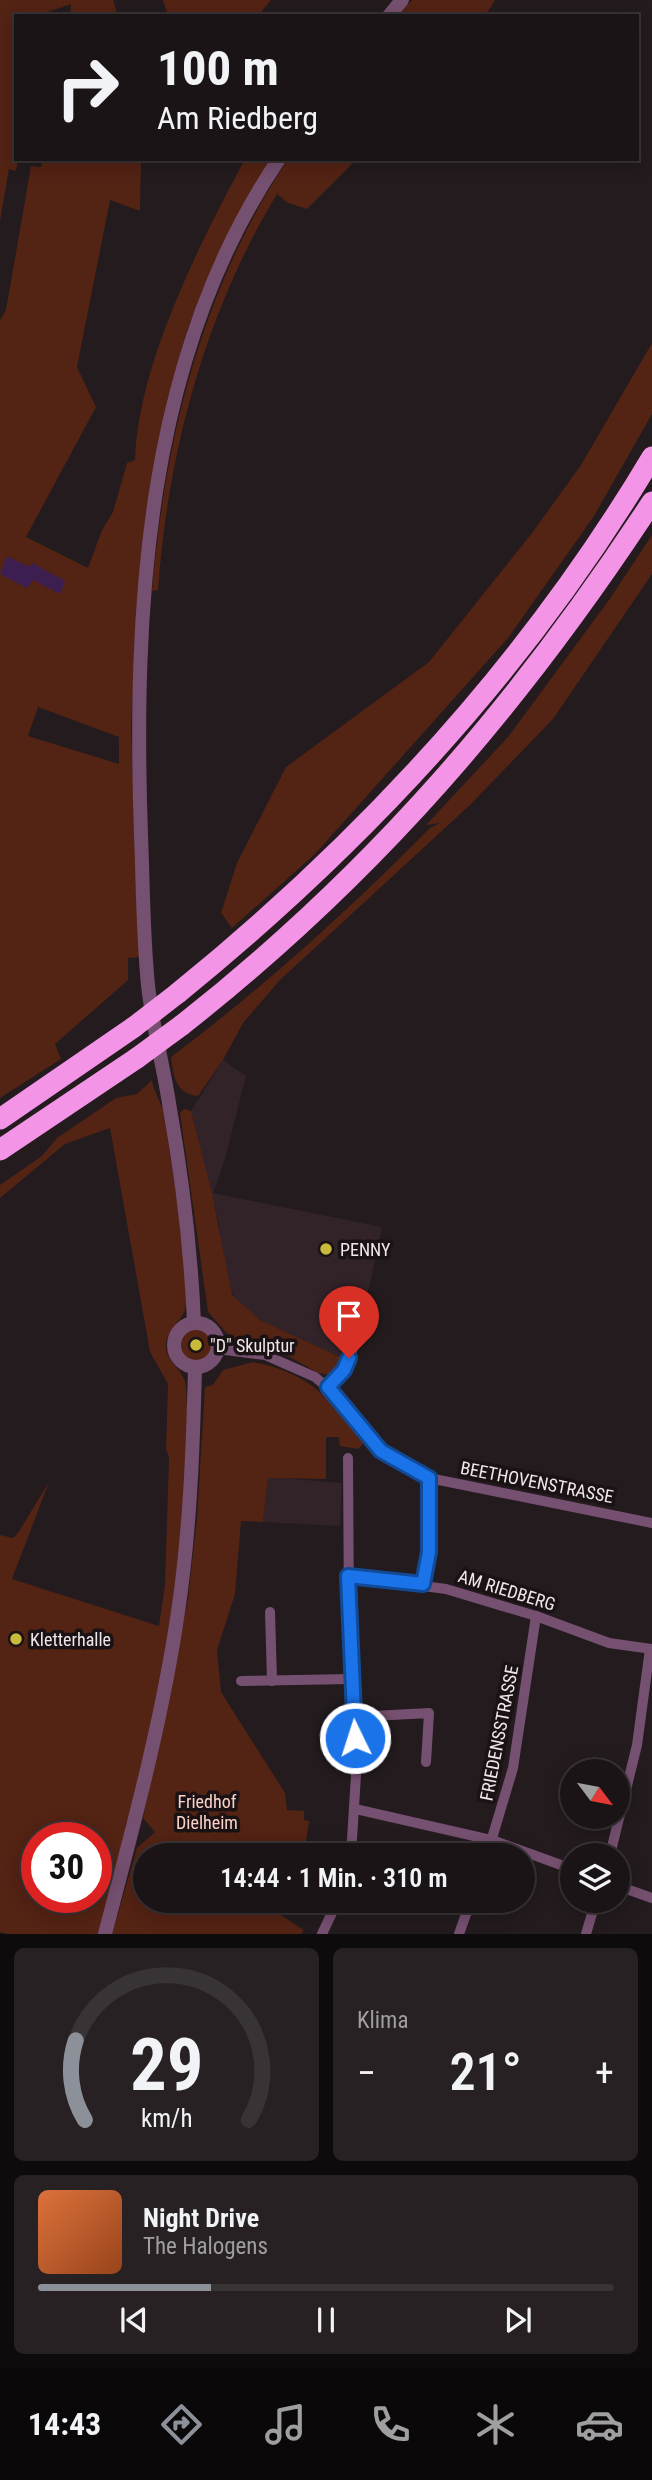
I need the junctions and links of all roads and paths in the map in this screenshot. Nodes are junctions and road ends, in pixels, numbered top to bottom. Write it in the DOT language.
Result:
graph roads {
  1 [pos="402,0"];
  2 [pos="391,14"];
  3 [pos="278,161"];
  4 [pos="652,457"];
  5 [pos="652,502"];
  6 [pos="0,1119"];
  7 [pos="0,1150"];
  8 [pos="194,1323"];
  9 [pos="365,1324"];
  10 [pos="218,1349"];
  11 [pos="195,1368"];
  12 [pos="328,1387"];
  13 [pos="348,1458"];
  14 [pos="429,1478"];
  15 [pos="652,1523"];
  16 [pos="348,1576"];
  17 [pos="423,1584"];
  18 [pos="270,1612"];
  19 [pos="536,1616"];
  20 [pos="651,1649"];
  21 [pos="351,1679"];
  22 [pos="241,1681"];
  23 [pos="272,1681"];
  24 [pos="354,1717"];
  25 [pos="426,1762"];
  26 [pos="356,1809"];
  27 [pos="492,1840"];
  28 [pos="352,1843"];
  29 [pos="491,1843"];
  30 [pos="613,1843"];
  31 [pos="560,1866"];
  32 [pos="630,1890"];
  33 [pos="652,1898"];
  34 [pos="332,1913"];
  35 [pos="466,1913"];
  36 [pos="592,1913"];
  37 [pos="105,1934"];
  38 [pos="322,1934"];
  39 [pos="459,1934"];
  40 [pos="586,1934"];
  1 -- 2 [label="street"];
  3 -- 8 [label="street"];
  4 -- 6 [label="highway, bridge"];
  5 -- 7 [label="highway, bridge"];
  8 -- 10 [label="street"];
  8 -- 11 [label="street"];
  9 -- 12 [label="street"];
  10 -- 11 [label="street"];
  10 -- 12 [label="street, BEETHOVENSTRASSE"];
  11 -- 37 [label="street"];
  12 -- 14 [label="street, BEETHOVENSTRASSE"];
  13 -- 16 [label="street"];
  14 -- 15 [label="street, BEETHOVENSTRASSE"];
  14 -- 17 [label="street"];
  16 -- 17 [label="street, AM RIEDBERG"];
  16 -- 21 [label="street"];
  17 -- 19 [label="street, AM RIEDBERG"];
  18 -- 23 [label="street"];
  19 -- 20 [label="street, AM RIEDBERG"];
  19 -- 27 [label="street, FRIEDENSSTRASSE"];
  20 -- 30 [label="street"];
  21 -- 23 [label="street"];
  21 -- 24 [label="street"];
  22 -- 23 [label="street"];
  24 -- 25 [label="street"];
  24 -- 26 [label="street"];
  26 -- 27 [label="street"];
  26 -- 28 [label="street"];
  27 -- 29 [label="street, FRIEDENSSTRASSE"];
  27 -- 31 [label="street"];
  32 -- 33 [label="street"];
  34 -- 38 [label="street"];
  35 -- 39 [label="street"];
  36 -- 40 [label="street"];
}
